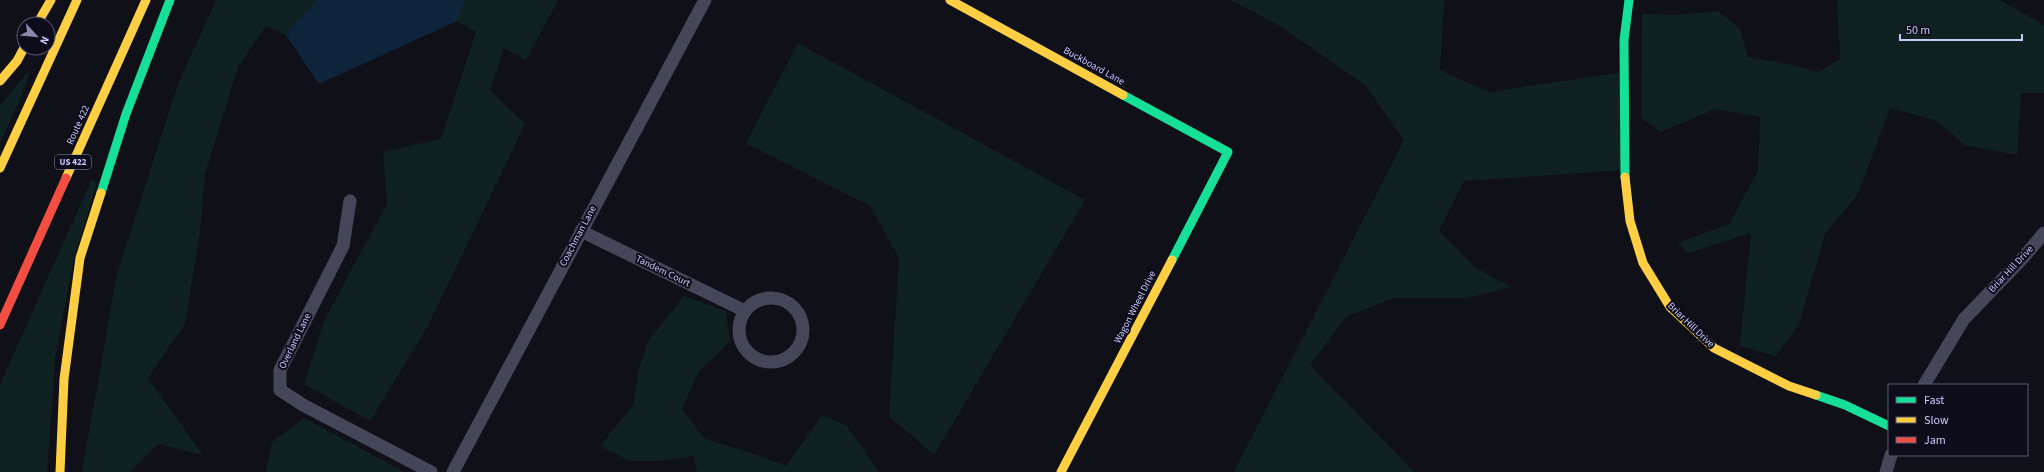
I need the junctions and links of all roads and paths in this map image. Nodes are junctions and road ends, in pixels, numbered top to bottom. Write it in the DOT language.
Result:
graph roads {
  1 [pos="51,0"];
  2 [pos="77,0"];
  3 [pos="146,0"];
  4 [pos="170,0"];
  5 [pos="705,0"];
  6 [pos="950,0"];
  7 [pos="1629,0"];
  8 [pos="42,16"];
  9 [pos="20,56"];
  10 [pos="0,81"];
  11 [pos="1228,152"];
  12 [pos="0,168"];
  13 [pos="350,201"];
  14 [pos="581,231"];
  15 [pos="2044,233"];
  16 [pos="745,311"];
  17 [pos="0,325"];
  18 [pos="1925,384"];
  19 [pos="1888,426"];
  20 [pos="1890,456"];
  21 [pos="60,472"];
  22 [pos="431,472"];
  23 [pos="453,472"];
  24 [pos="1061,472"];
  25 [pos="1886,472"];
  1 -- 8 [label="main road"];
  2 -- 12 [label="main road"];
  3 -- 17 [label="main road, Route 422 / US 422"];
  4 -- 21 [label="main road"];
  5 -- 14 [label="street, Coachman Lane"];
  6 -- 11 [label="main road, Buckboard Lane"];
  7 -- 19 [label="main road, Briar Hill Drive"];
  9 -- 10 [label="main road"];
  11 -- 24 [label="main road, Wagon Wheel Drive"];
  13 -- 22 [label="street, Overland Lane"];
  14 -- 16 [label="street, Tandem Court"];
  14 -- 23 [label="street, Coachman Lane"];
  15 -- 18 [label="street, Briar Hill Drive"];
  16 -- 16 [label="street"];
  20 -- 25 [label="street"];
}
